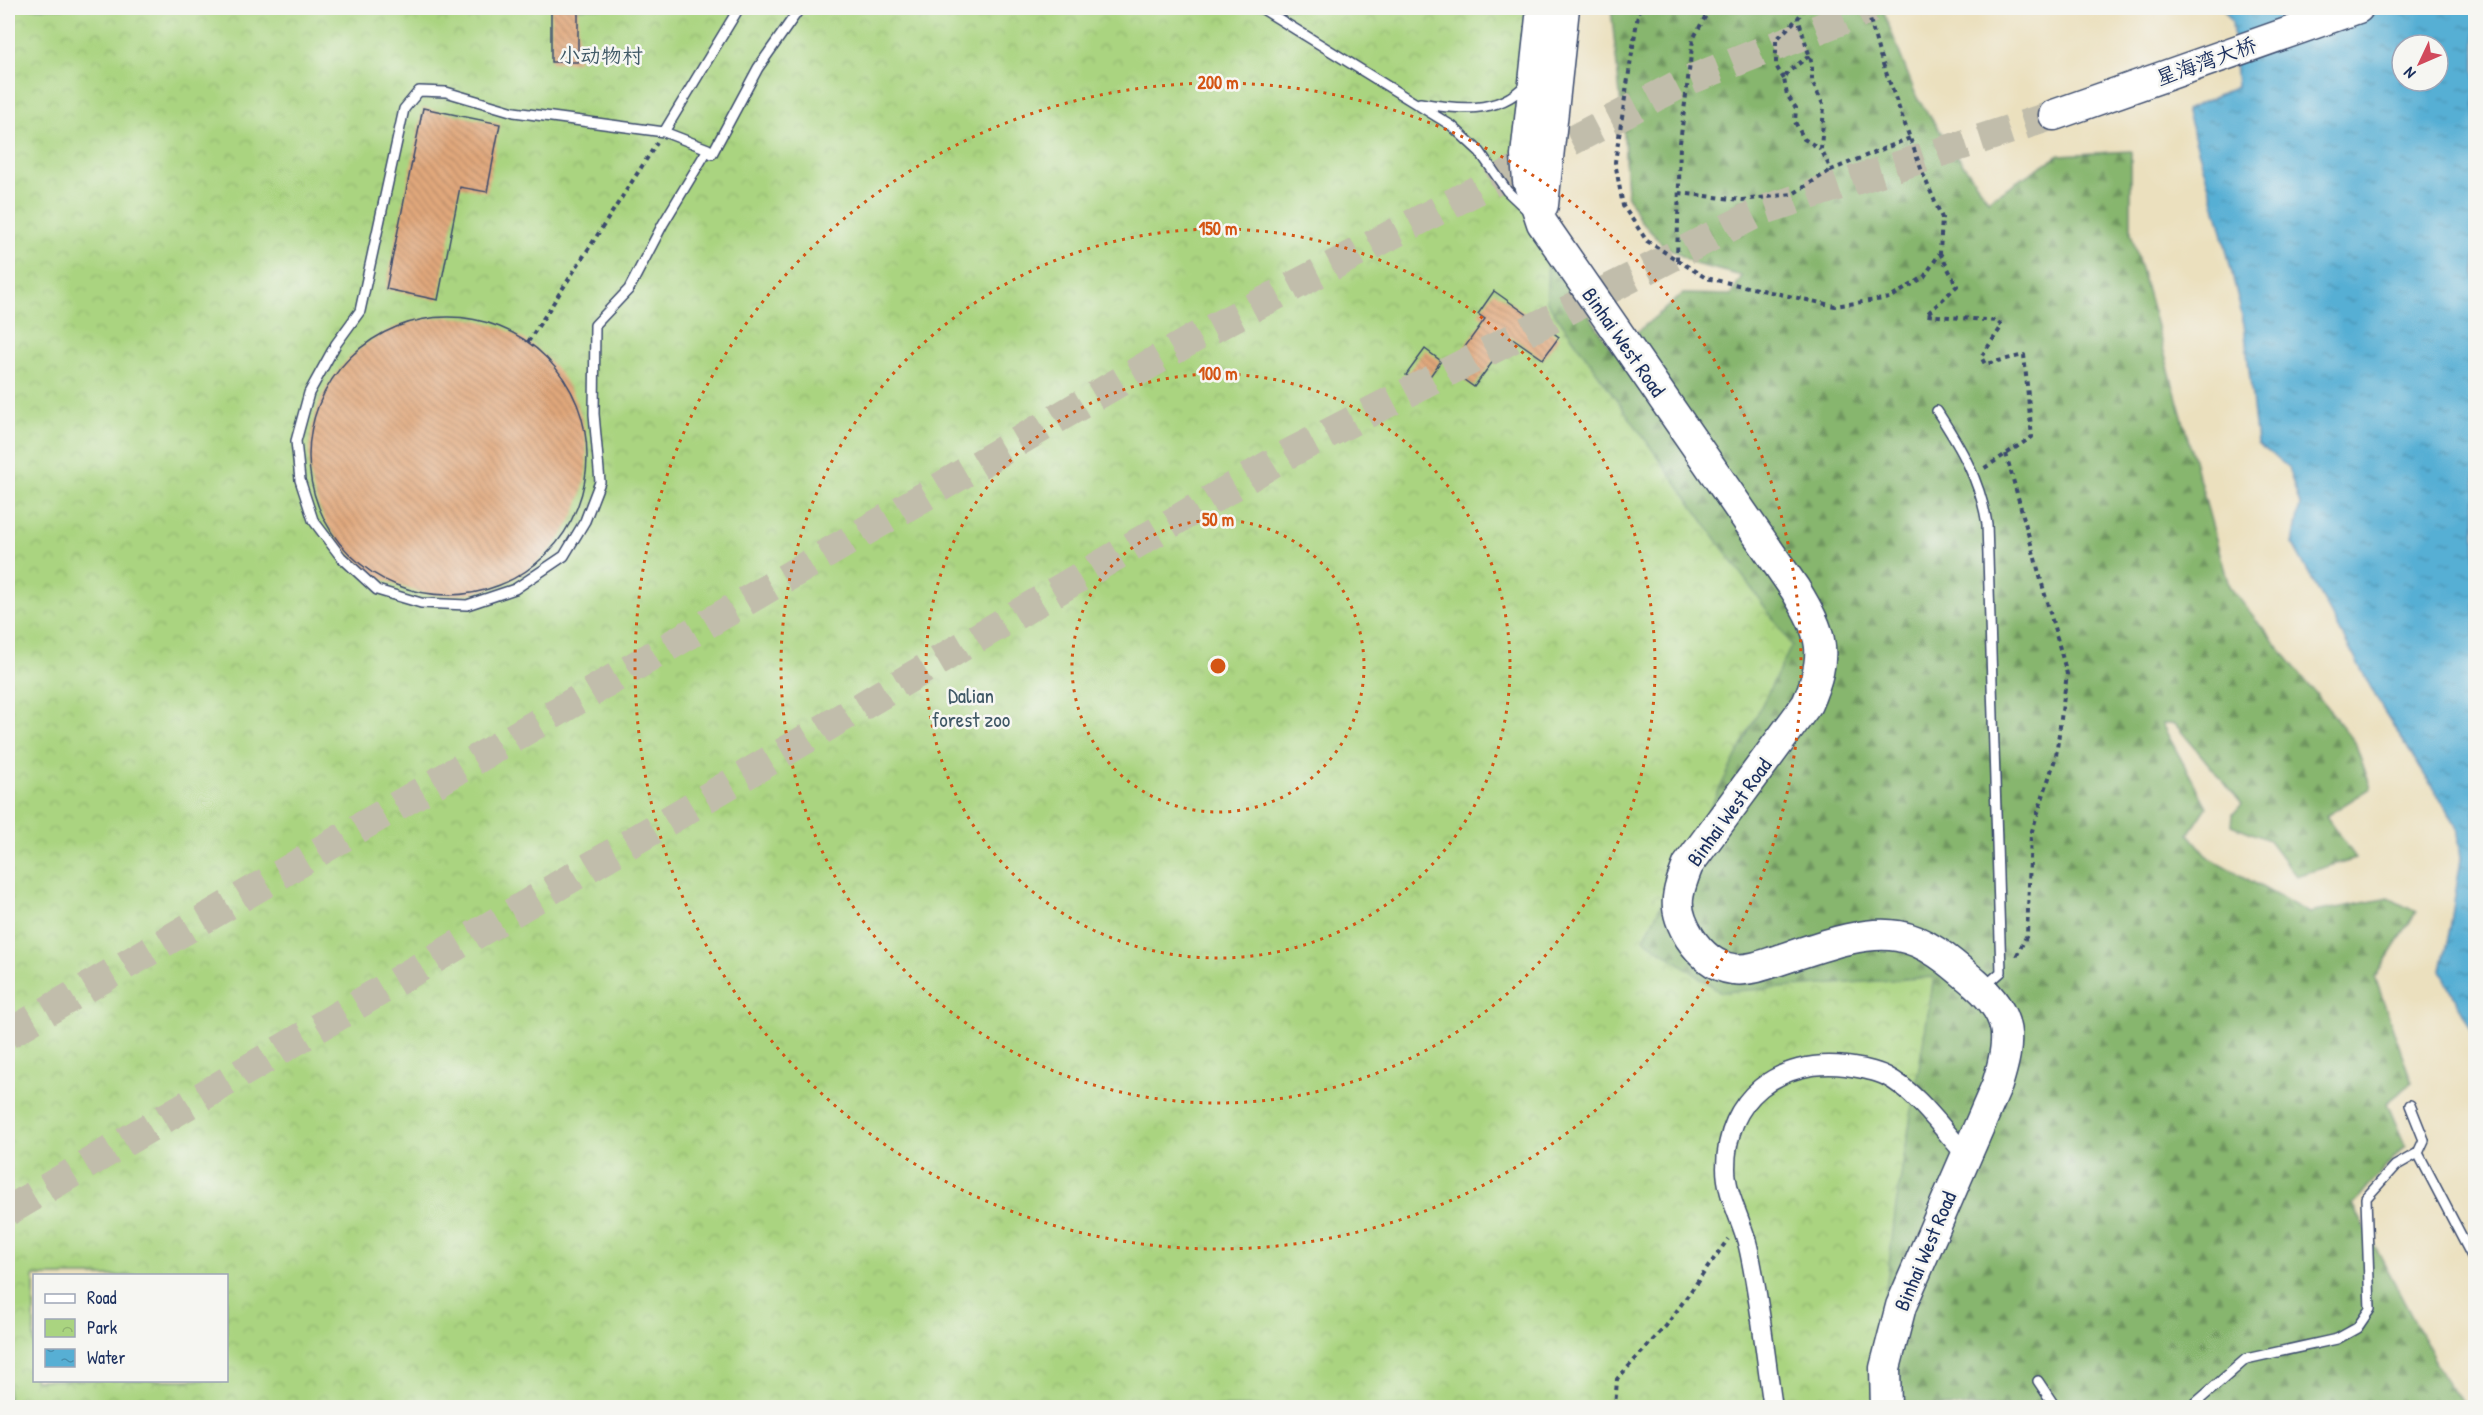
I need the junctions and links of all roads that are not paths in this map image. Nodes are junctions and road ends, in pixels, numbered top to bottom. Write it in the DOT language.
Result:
graph roads {
  1 [pos="740,8"];
  2 [pos="800,8"];
  3 [pos="1260,8"];
  4 [pos="1542,8"];
  5 [pos="1564,8"];
  6 [pos="2358,8"];
  7 [pos="1535,74"];
  8 [pos="1414,102"];
  9 [pos="2054,115"];
  10 [pos="664,132"];
  11 [pos="712,154"];
  12 [pos="1542,223"];
  13 [pos="1937,411"];
  14 [pos="1992,981"];
  15 [pos="2410,1105"];
  16 [pos="2418,1153"];
  17 [pos="1966,1155"];
  18 [pos="2475,1264"];
  19 [pos="2038,1381"];
  20 [pos="1773,1407"];
  21 [pos="1886,1407"];
  22 [pos="2056,1407"];
  23 [pos="2190,1407"];
  1 -- 10 [label="lane"];
  2 -- 11 [label="lane"];
  3 -- 8 [label="lane"];
  4 -- 7 [label="highway, Binhai West Road"];
  5 -- 12 [label="highway"];
  6 -- 9 [label="highway, 星海湾大桥"];
  7 -- 8 [label="lane"];
  7 -- 12 [label="highway, Binhai West Road"];
  8 -- 12 [label="lane"];
  10 -- 10 [label="lane"];
  12 -- 14 [label="highway, Binhai West Road"];
  13 -- 14 [label="lane"];
  14 -- 17 [label="highway, Binhai West Road"];
  15 -- 16 [label="lane"];
  16 -- 18 [label="lane"];
  16 -- 23 [label="lane"];
  17 -- 20 [label="street"];
  17 -- 21 [label="highway, Binhai West Road"];
  19 -- 22 [label="lane"];
}
